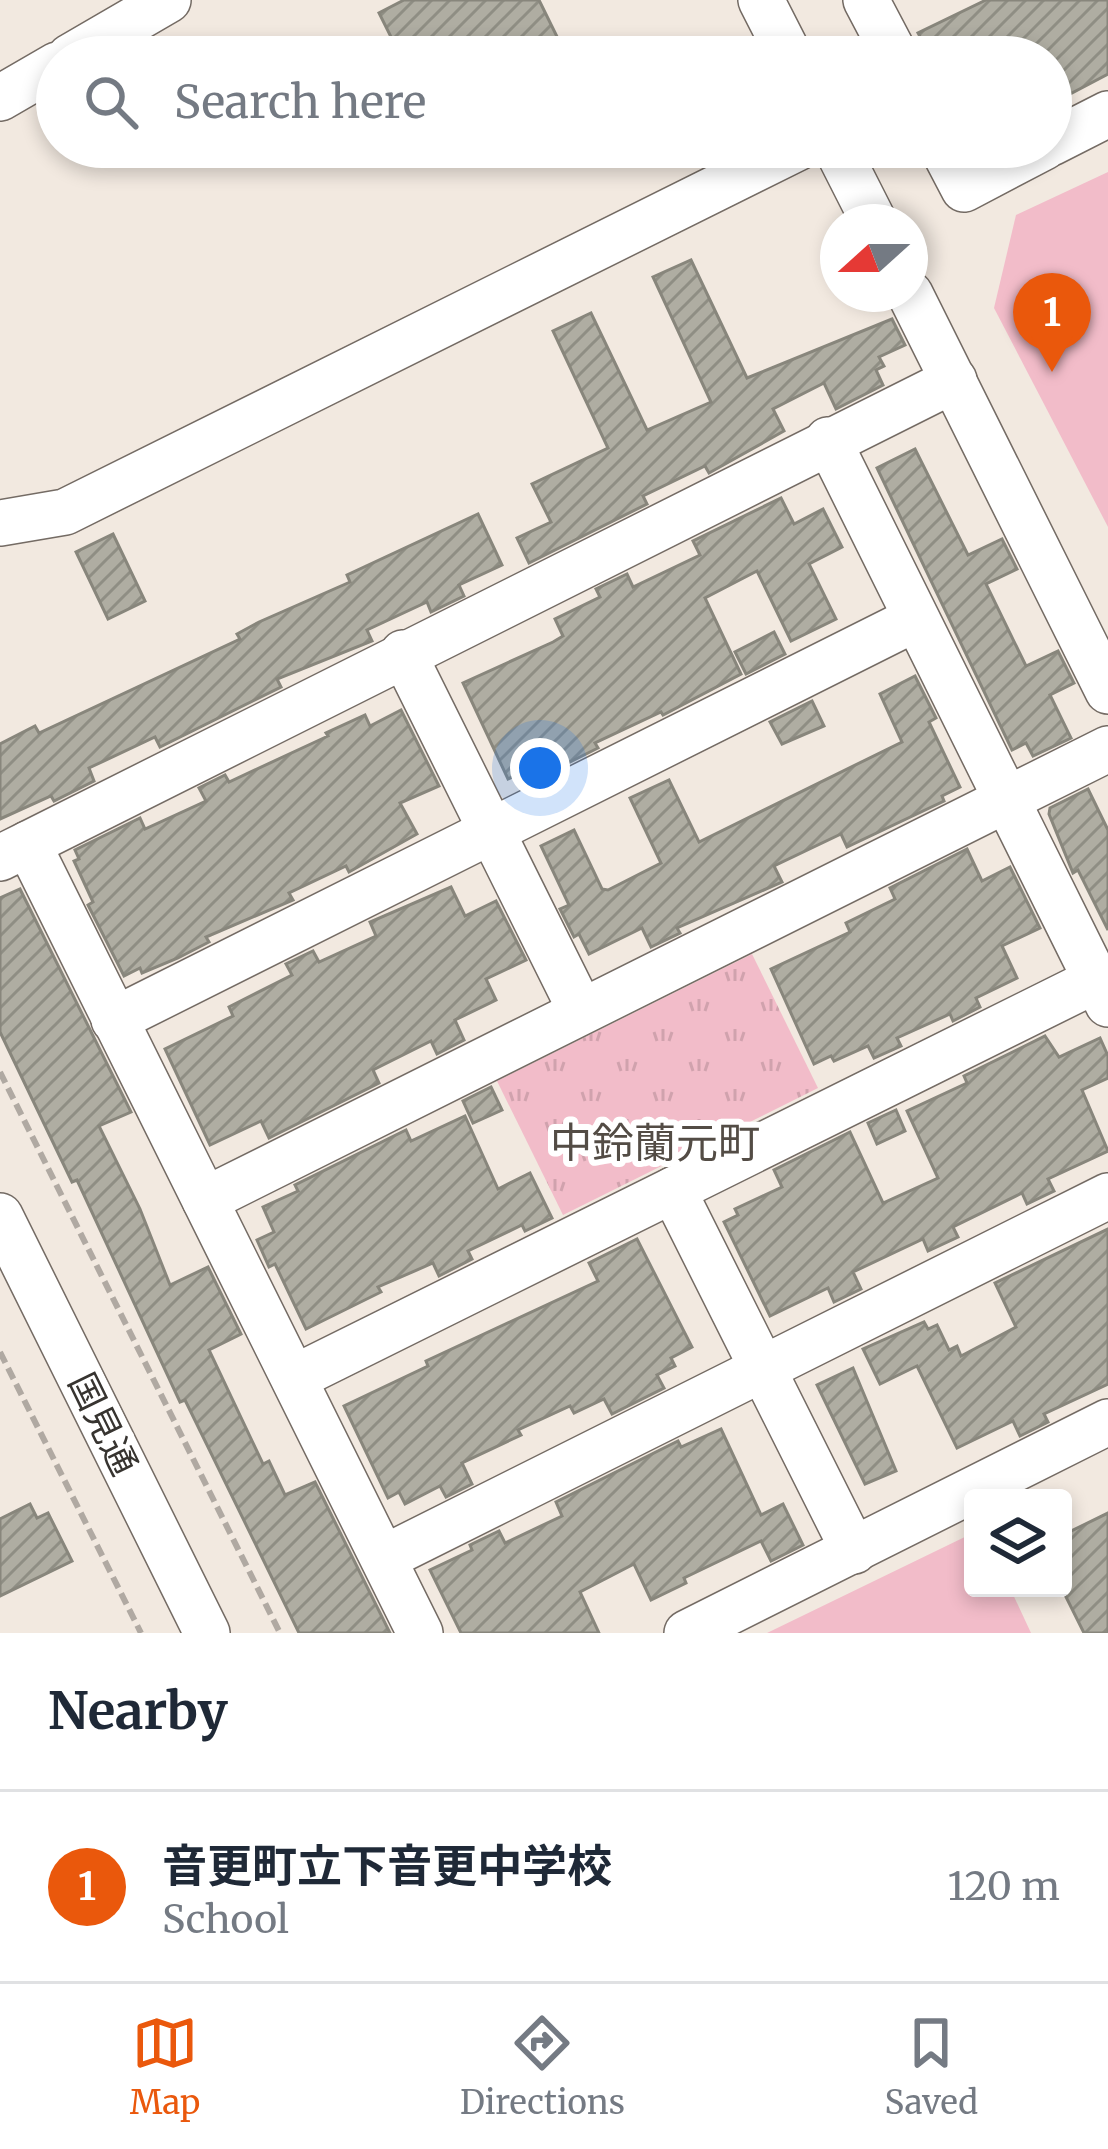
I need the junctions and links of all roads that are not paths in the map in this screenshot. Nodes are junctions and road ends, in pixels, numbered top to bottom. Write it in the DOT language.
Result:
graph roads {
  1 [pos="168,0"];
  2 [pos="866,0"];
  3 [pos="774,4"];
  4 [pos="106,36"];
  5 [pos="784,36"];
  6 [pos="885,36"];
  7 [pos="36,77"];
  8 [pos="0,98"];
  9 [pos="1108,114"];
  10 [pos="1072,132"];
  11 [pos="757,168"];
  12 [pos="847,168"];
  13 [pos="954,168"];
  14 [pos="1003,168"];
  15 [pos="865,204"];
  16 [pos="919,312"];
  17 [pos="953,380"];
  18 [pos="828,440"];
  19 [pos="0,523"];
  20 [pos="915,619"];
  21 [pos="403,653"];
  22 [pos="1108,691"];
  23 [pos="1108,749"];
  24 [pos="1006,799"];
  25 [pos="493,832"];
  26 [pos="14,851"];
  27 [pos="1102,992"];
  28 [pos="581,1011"];
  29 [pos="114,1020"];
  30 [pos="673,1190"];
  31 [pos="1108,1196"];
  32 [pos="205,1200"];
  33 [pos="0,1216"];
  34 [pos="760,1367"];
  35 [pos="294,1378"];
  36 [pos="1108,1422"];
  37 [pos="854,1551"];
  38 [pos="383,1558"];
  39 [pos="207,1633"];
  40 [pos="420,1633"];
  41 [pos="687,1633"];
  1 -- 4 [label="street"];
  2 -- 6 [label="street"];
  3 -- 5 [label="street"];
  7 -- 8 [label="street"];
  9 -- 10 [label="street"];
  11 -- 19 [label="street"];
  12 -- 15 [label="street"];
  13 -- 14 [label="street"];
  16 -- 17 [label="street"];
  17 -- 18 [label="street"];
  17 -- 22 [label="street"];
  18 -- 20 [label="street"];
  18 -- 21 [label="street"];
  20 -- 24 [label="street"];
  20 -- 25 [label="street"];
  21 -- 25 [label="street"];
  21 -- 26 [label="street"];
  23 -- 24 [label="street"];
  24 -- 27 [label="street"];
  24 -- 28 [label="street"];
  25 -- 28 [label="street"];
  25 -- 29 [label="street"];
  26 -- 29 [label="street"];
  27 -- 30 [label="street"];
  28 -- 32 [label="street"];
  29 -- 32 [label="street"];
  30 -- 34 [label="street"];
  30 -- 35 [label="street"];
  31 -- 34 [label="street"];
  32 -- 35 [label="street"];
  33 -- 39 [label="street, 国見通"];
  34 -- 37 [label="street"];
  34 -- 38 [label="street"];
  35 -- 38 [label="street"];
  36 -- 37 [label="street"];
  37 -- 41 [label="street"];
  38 -- 40 [label="street"];
}
